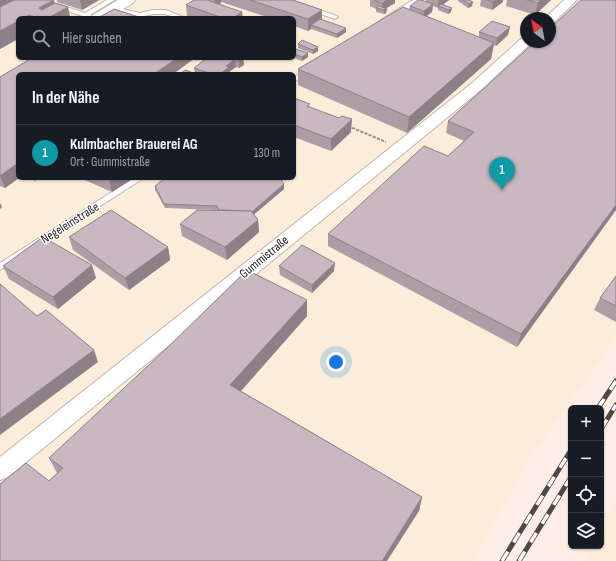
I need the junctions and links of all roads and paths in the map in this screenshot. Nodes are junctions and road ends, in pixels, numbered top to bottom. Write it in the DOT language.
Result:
graph roads {
  1 [pos="128,0"];
  2 [pos="421,0"];
  3 [pos="571,0"];
  4 [pos="51,4"];
  5 [pos="112,5"];
  6 [pos="305,8"];
  7 [pos="556,14"];
  8 [pos="89,16"];
  9 [pos="94,16"];
  10 [pos="138,16"];
  11 [pos="143,16"];
  12 [pos="177,16"];
  13 [pos="335,17"];
  14 [pos="374,29"];
  15 [pos="520,47"];
  16 [pos="314,67"];
  17 [pos="296,79"];
  18 [pos="344,124"];
  19 [pos="401,147"];
  20 [pos="137,180"];
  21 [pos="0,267"];
  22 [pos="0,470"];
  1 -- 5 [label="street"];
  2 -- 14 [label="street"];
  3 -- 7 [label="street"];
  4 -- 8 [label="lane"];
  5 -- 9 [label="street"];
  5 -- 10 [label="lane"];
  6 -- 13 [label="lane"];
  11 -- 12 [label="lane"];
  15 -- 19 [label="street, Gummistraße"];
  16 -- 17 [label="lane"];
  18 -- 19 [label="path"];
  19 -- 22 [label="street, Gummistraße"];
  20 -- 21 [label="lane, Negeleinstraße"];
}
